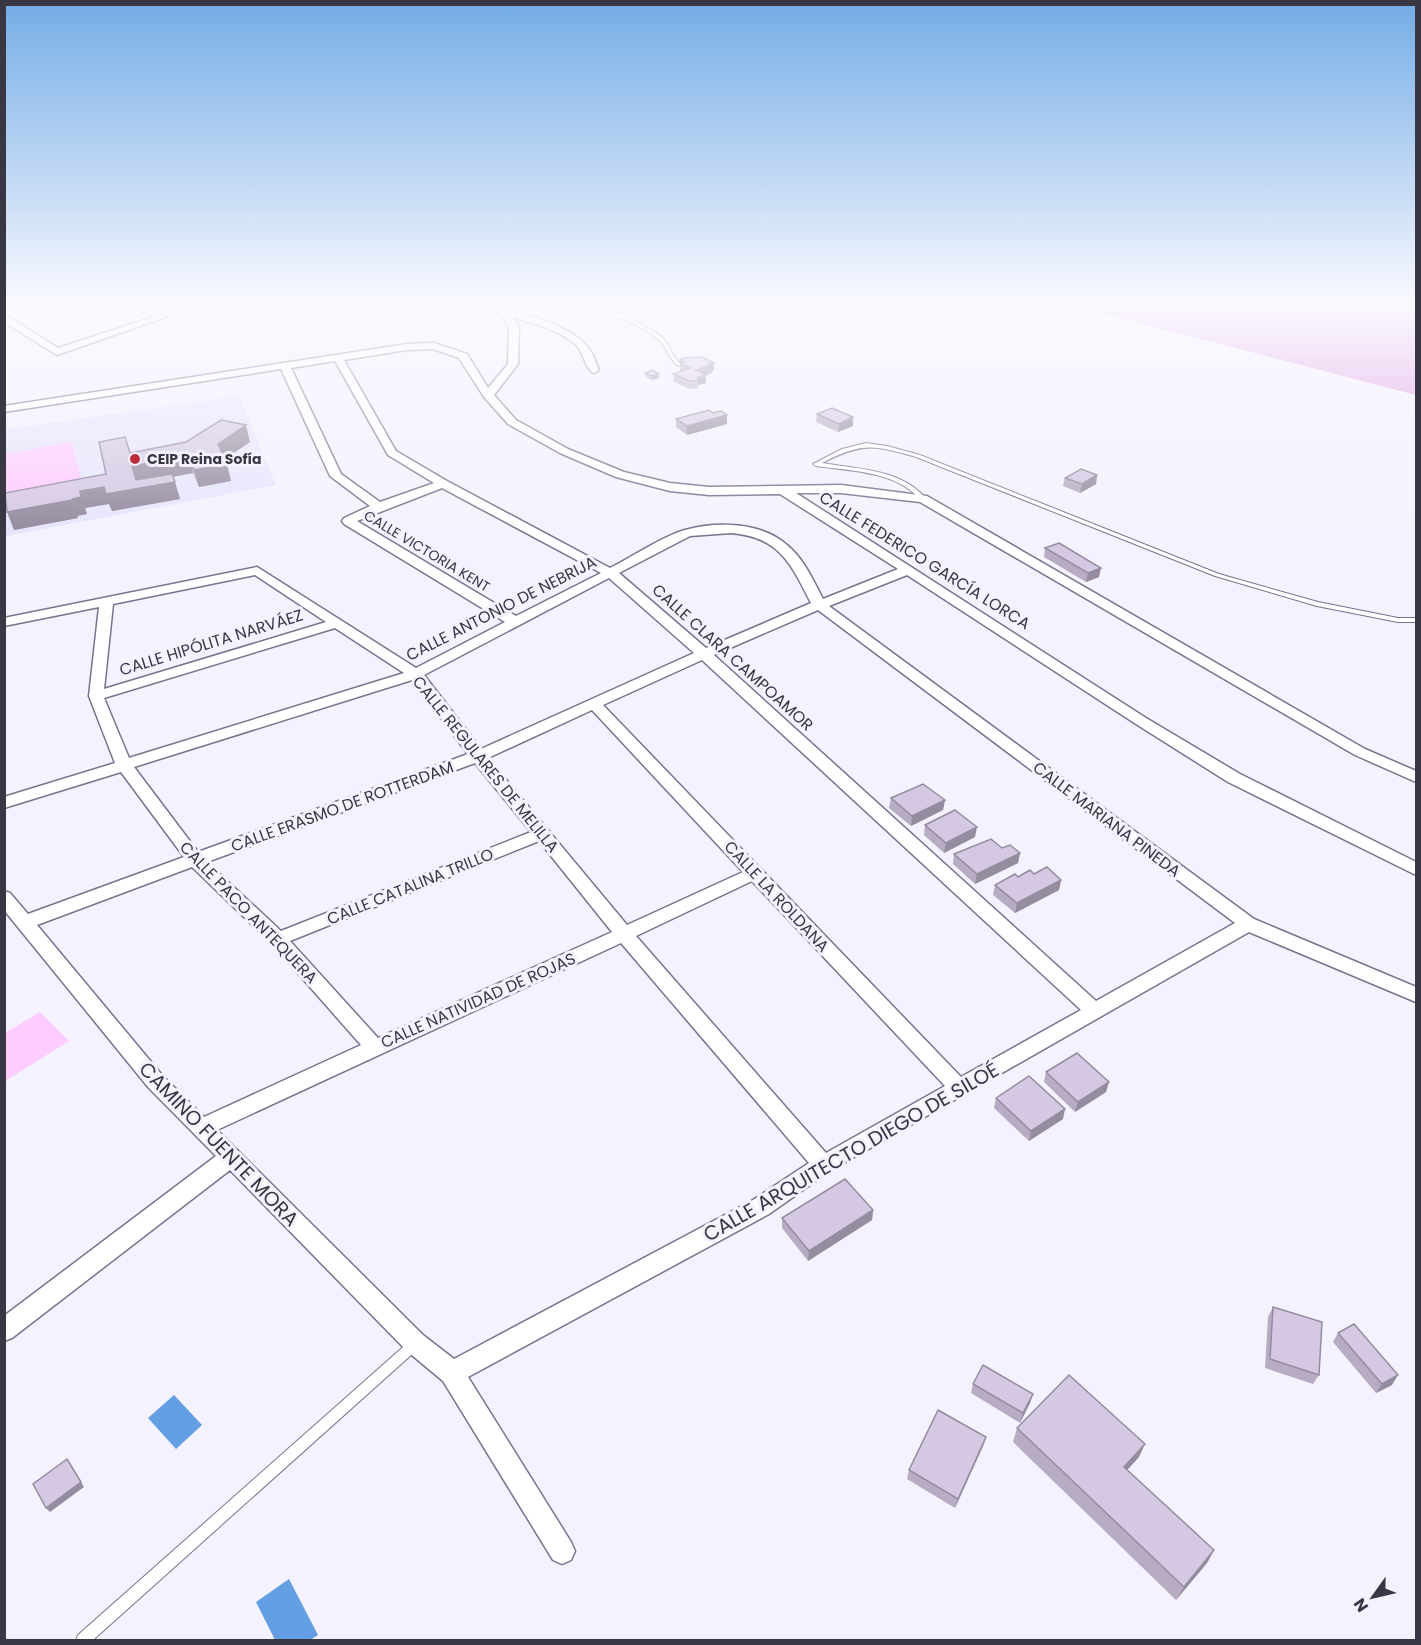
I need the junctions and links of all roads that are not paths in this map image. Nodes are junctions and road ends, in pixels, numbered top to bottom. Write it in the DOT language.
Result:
graph roads {
  1 [pos="195,380"];
  2 [pos="291,380"];
  3 [pos="350,380"];
  4 [pos="478,380"];
  5 [pos="500,380"];
  6 [pos="488,395"];
  7 [pos="4,409"];
  8 [pos="443,484"];
  9 [pos="784,491"];
  10 [pos="923,499"];
  11 [pos="379,507"];
  12 [pos="907,570"];
  13 [pos="611,573"];
  14 [pos="107,600"];
  15 [pos="819,605"];
  16 [pos="1416,620"];
  17 [pos="4,622"];
  18 [pos="515,622"];
  19 [pos="336,623"];
  20 [pos="704,654"];
  21 [pos="415,674"];
  22 [pos="96,696"];
  23 [pos="594,704"];
  24 [pos="478,756"];
  25 [pos="124,765"];
  26 [pos="1416,777"];
  27 [pos="4,803"];
  28 [pos="542,834"];
  29 [pos="195,860"];
  30 [pos="1416,869"];
  31 [pos="755,873"];
  32 [pos="4,897"];
  33 [pos="25,922"];
  34 [pos="1248,924"];
  35 [pos="625,935"];
  36 [pos="278,939"];
  37 [pos="1416,994"];
  38 [pos="1095,1011"];
  39 [pos="374,1047"];
  40 [pos="959,1088"];
  41 [pos="202,1128"];
  42 [pos="231,1156"];
  43 [pos="823,1165"];
  44 [pos="4,1330"];
  45 [pos="415,1343"];
  46 [pos="452,1373"];
  47 [pos="562,1551"];
  48 [pos="83,1641"];
  1 -- 7 [label="street"];
  2 -- 11 [label="street, CALLE VICTORIA KENT"];
  3 -- 8 [label="street, CALLE CLARA CAMPOAMOR"];
  4 -- 6 [label="street"];
  5 -- 6 [label="street"];
  6 -- 9 [label="street"];
  8 -- 11 [label="street, CALLE VICTORIA KENT"];
  8 -- 13 [label="street, CALLE CLARA CAMPOAMOR"];
  9 -- 10 [label="street"];
  9 -- 12 [label="street, CALLE FEDERICO GARCÍA LORCA"];
  10 -- 16 [label="lane"];
  10 -- 26 [label="street"];
  11 -- 18 [label="street, CALLE VICTORIA KENT"];
  12 -- 15 [label="street"];
  12 -- 30 [label="street, CALLE FEDERICO GARCÍA LORCA"];
  13 -- 15 [label="street, CALLE ANTONIO DE NEBRIJA"];
  13 -- 18 [label="street, CALLE ANTONIO DE NEBRIJA"];
  13 -- 20 [label="street, CALLE CLARA CAMPOAMOR"];
  14 -- 17 [label="street, CALLE REGULARES DE MELILLA"];
  14 -- 19 [label="street, CALLE REGULARES DE MELILLA"];
  14 -- 22 [label="street, CALLE PACO ANTEQUERA"];
  15 -- 20 [label="street, CALLE ERASMO DE ROTTERDAM"];
  15 -- 34 [label="street, CALLE MARIANA PINEDA"];
  18 -- 21 [label="street, CALLE ANTONIO DE NEBRIJA"];
  19 -- 21 [label="street, CALLE REGULARES DE MELILLA"];
  19 -- 22 [label="street, CALLE HIPÓLITA NARVÁEZ"];
  20 -- 23 [label="street, CALLE ERASMO DE ROTTERDAM"];
  20 -- 38 [label="street, CALLE CLARA CAMPOAMOR"];
  21 -- 24 [label="street, CALLE REGULARES DE MELILLA"];
  21 -- 25 [label="street, CALLE ANTONIO DE NEBRIJA"];
  22 -- 25 [label="street, CALLE PACO ANTEQUERA"];
  23 -- 24 [label="street, CALLE ERASMO DE ROTTERDAM"];
  23 -- 31 [label="street, CALLE LA ROLDANA"];
  24 -- 28 [label="street, CALLE REGULARES DE MELILLA"];
  24 -- 29 [label="street, CALLE ERASMO DE ROTTERDAM"];
  25 -- 27 [label="street, CALLE ANTONIO DE NEBRIJA"];
  25 -- 29 [label="street, CALLE PACO ANTEQUERA"];
  28 -- 35 [label="street, CALLE REGULARES DE MELILLA"];
  28 -- 36 [label="street, CALLE CATALINA TRILLO"];
  29 -- 33 [label="street, CALLE ERASMO DE ROTTERDAM"];
  29 -- 36 [label="street, CALLE PACO ANTEQUERA"];
  31 -- 35 [label="street, CALLE NATIVIDAD DE ROJAS"];
  31 -- 40 [label="street, CALLE LA ROLDANA"];
  32 -- 33 [label="street, CAMINO FUENTE MORA"];
  33 -- 41 [label="street, CAMINO FUENTE MORA"];
  34 -- 37 [label="street, CALLE MARIANA PINEDA"];
  34 -- 38 [label="street, CALLE ARQUITECTO DIEGO DE SILOÉ"];
  35 -- 39 [label="street, CALLE NATIVIDAD DE ROJAS"];
  35 -- 43 [label="street, CALLE REGULARES DE MELILLA"];
  36 -- 39 [label="street, CALLE PACO ANTEQUERA"];
  38 -- 40 [label="street, CALLE ARQUITECTO DIEGO DE SILOÉ"];
  39 -- 41 [label="street, CALLE NATIVIDAD DE ROJAS"];
  40 -- 43 [label="street, CALLE ARQUITECTO DIEGO DE SILOÉ"];
  41 -- 42 [label="street, CAMINO FUENTE MORA"];
  42 -- 44 [label="street"];
  42 -- 45 [label="street, CAMINO FUENTE MORA"];
  43 -- 46 [label="street, CALLE ARQUITECTO DIEGO DE SILOÉ"];
  45 -- 46 [label="street, CAMINO FUENTE MORA"];
  45 -- 48 [label="lane"];
  46 -- 47 [label="street, CAMINO FUENTE MORA"];
}
